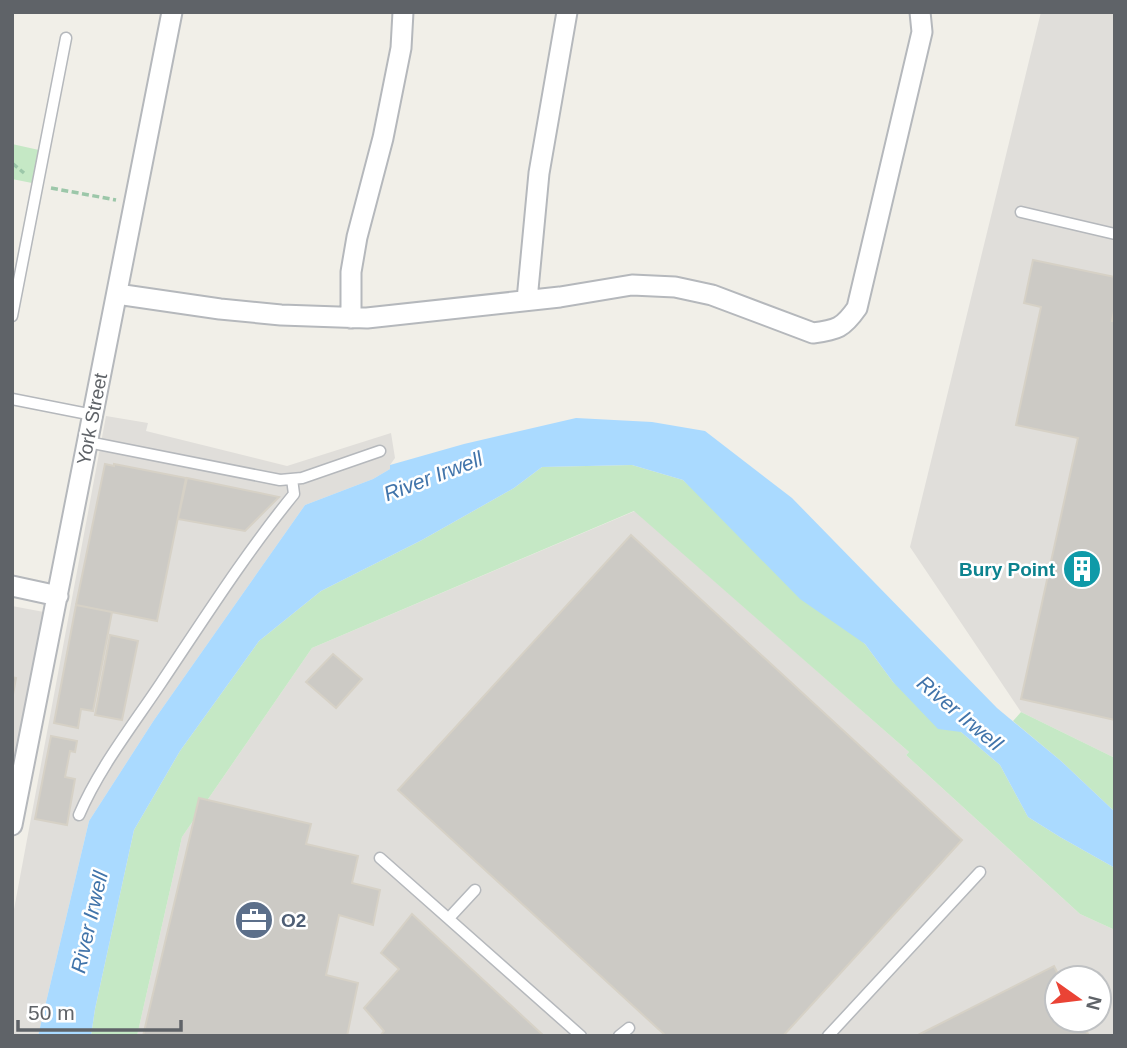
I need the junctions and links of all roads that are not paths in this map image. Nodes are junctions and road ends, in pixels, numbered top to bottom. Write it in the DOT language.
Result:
graph roads {
  1 [pos="172,12"];
  2 [pos="403,12"];
  3 [pos="567,12"];
  4 [pos="920,12"];
  5 [pos="66,38"];
  6 [pos="1021,212"];
  7 [pos="1115,234"];
  8 [pos="117,294"];
  9 [pos="527,300"];
  10 [pos="12,316"];
  11 [pos="351,318"];
  12 [pos="12,399"];
  13 [pos="93,415"];
  14 [pos="88,442"];
  15 [pos="380,451"];
  16 [pos="292,479"];
  17 [pos="12,586"];
  18 [pos="58,596"];
  19 [pos="17,771"];
  20 [pos="79,815"];
  21 [pos="12,825"];
  22 [pos="380,858"];
  23 [pos="980,872"];
  24 [pos="475,890"];
  25 [pos="449,918"];
  26 [pos="629,1028"];
  27 [pos="581,1036"];
  28 [pos="619,1036"];
  29 [pos="828,1036"];
  1 -- 8 [label="street, York Street"];
  2 -- 11 [label="street"];
  3 -- 9 [label="street"];
  4 -- 9 [label="street"];
  5 -- 10 [label="lane"];
  6 -- 7 [label="lane"];
  8 -- 11 [label="street"];
  8 -- 13 [label="street, York Street"];
  9 -- 11 [label="street"];
  12 -- 13 [label="lane"];
  13 -- 14 [label="street, York Street"];
  14 -- 16 [label="lane"];
  14 -- 18 [label="street, York Street"];
  15 -- 16 [label="lane"];
  16 -- 20 [label="lane"];
  17 -- 18 [label="street"];
  18 -- 19 [label="street, York Street"];
  19 -- 21 [label="street, York Street"];
  22 -- 25 [label="lane"];
  23 -- 29 [label="lane"];
  24 -- 25 [label="lane"];
  25 -- 27 [label="lane"];
  26 -- 28 [label="lane"];
}
